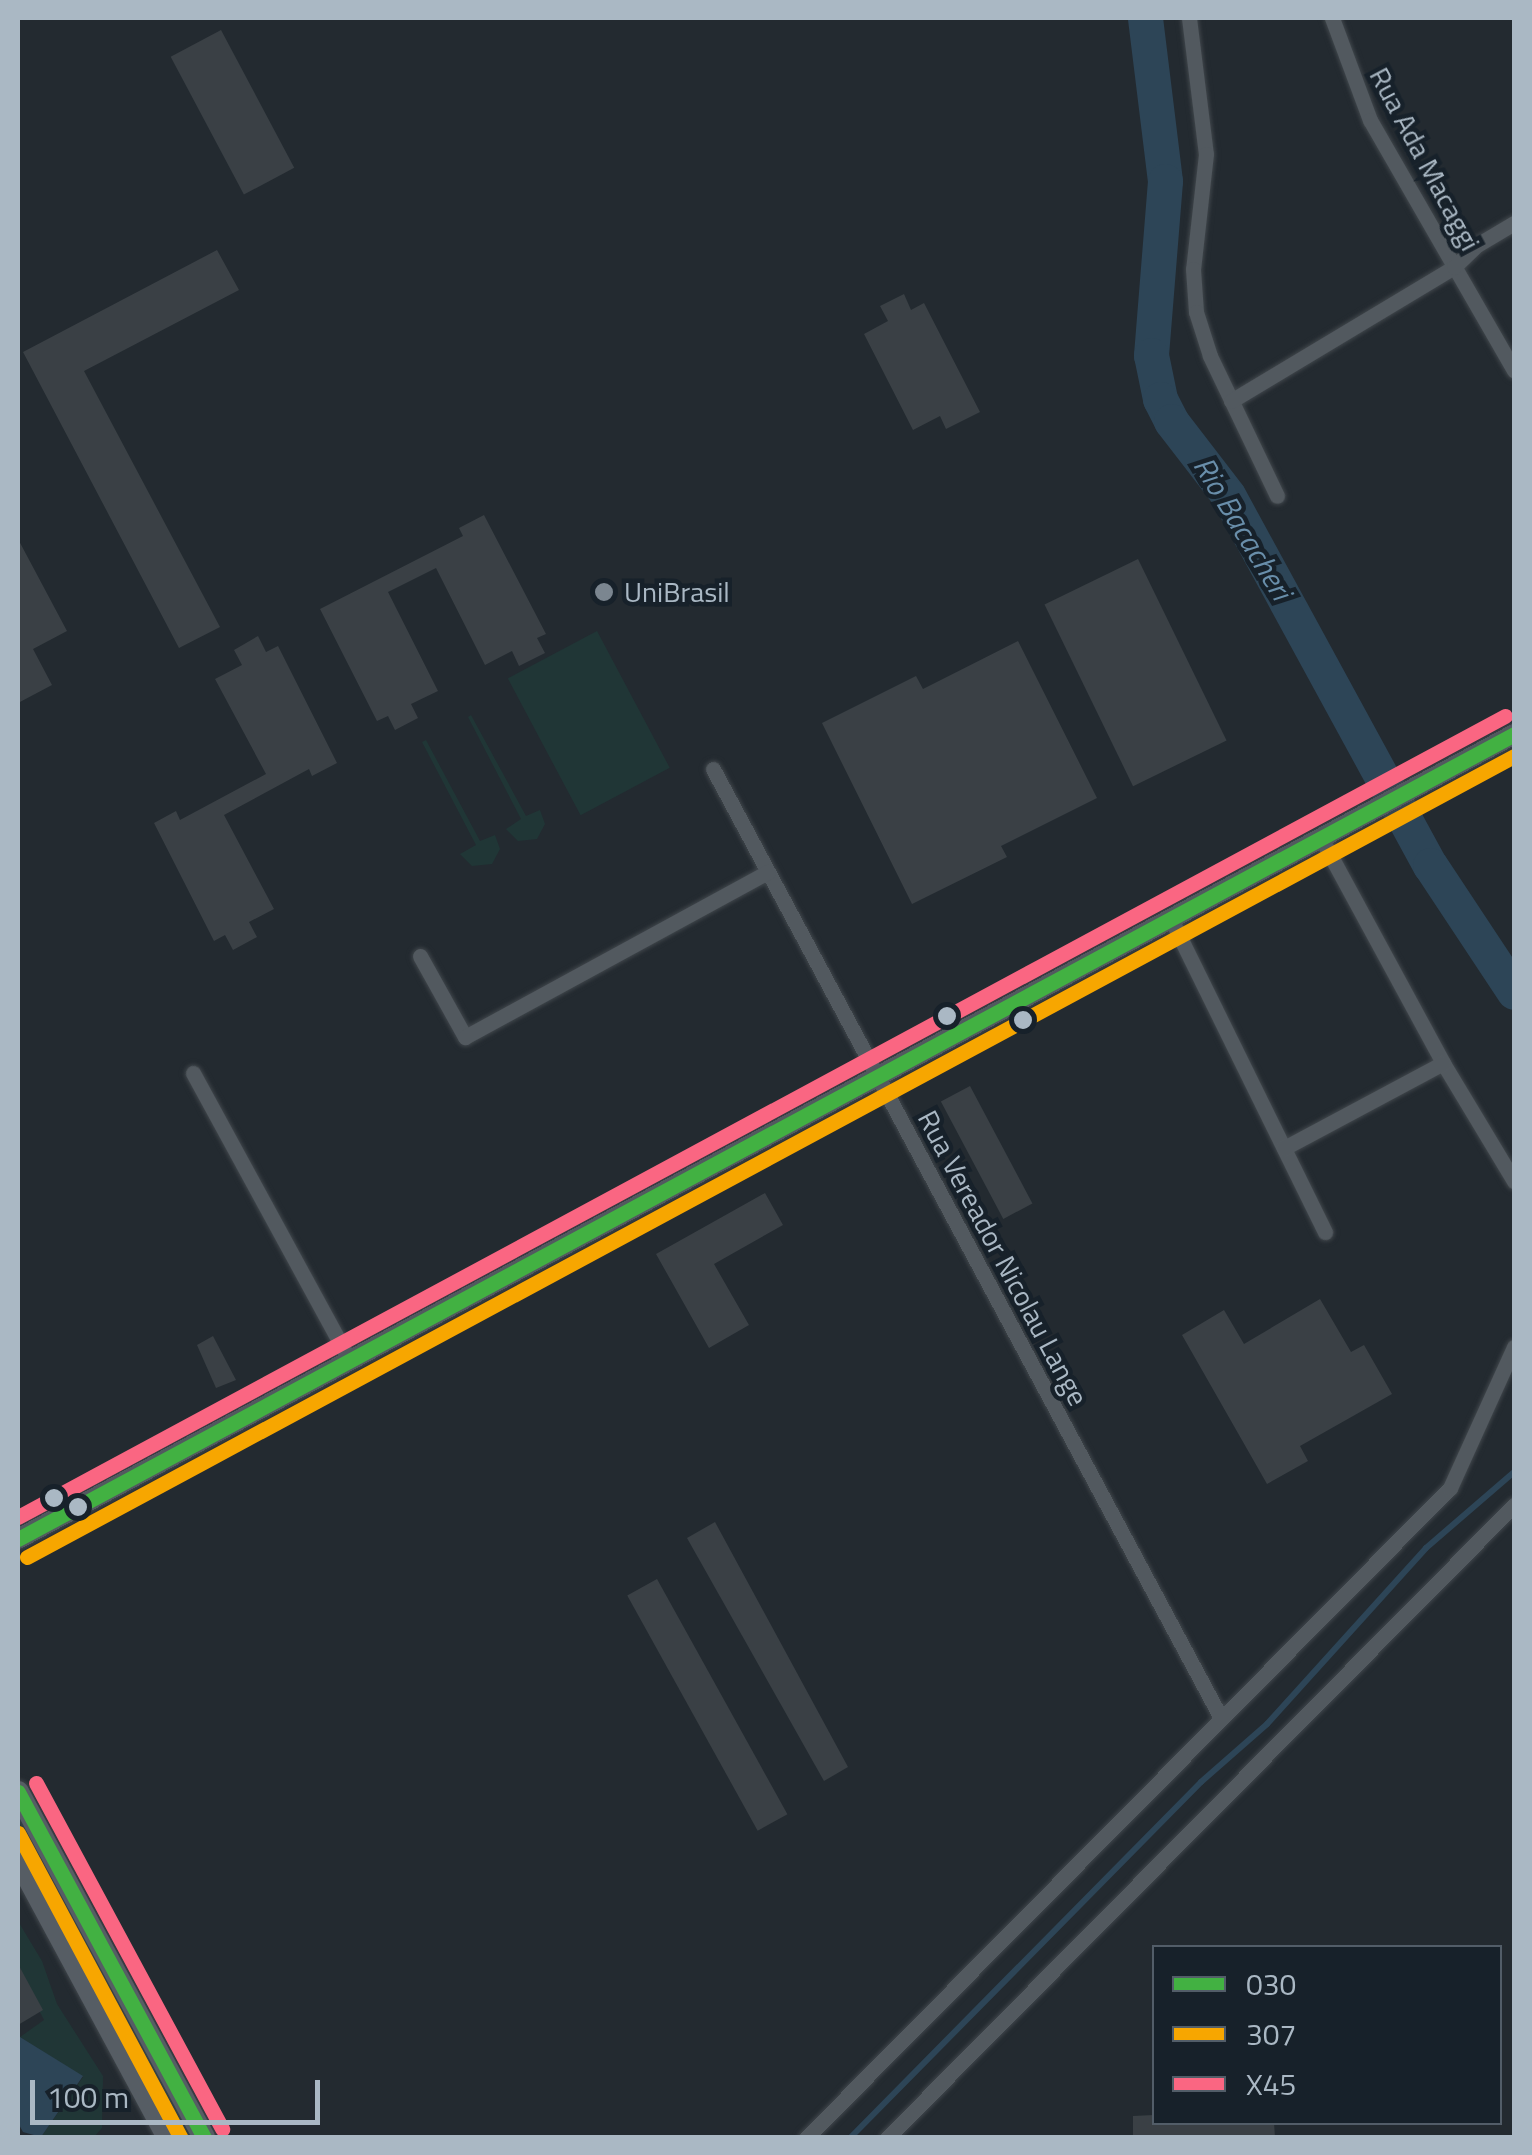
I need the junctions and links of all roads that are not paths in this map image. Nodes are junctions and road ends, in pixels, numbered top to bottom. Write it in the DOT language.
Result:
graph roads {
  1 [pos="1189,18"];
  2 [pos="1332,18"];
  3 [pos="1514,222"];
  4 [pos="1454,267"];
  5 [pos="1514,370"];
  6 [pos="1231,401"];
  7 [pos="1277,496"];
  8 [pos="1514,734"];
  9 [pos="713,769"];
  10 [pos="1321,838"];
  11 [pos="768,872"];
  12 [pos="1170,919"];
  13 [pos="420,956"];
  14 [pos="1443,1063"];
  15 [pos="193,1073"];
  16 [pos="878,1077"];
  17 [pos="1284,1148"];
  18 [pos="1514,1180"];
  19 [pos="1325,1232"];
  20 [pos="1514,1347"];
  21 [pos="349,1359"];
  22 [pos="1514,1505"];
  23 [pos="18,1539"];
  24 [pos="1221,1718"];
  25 [pos="18,1792"];
  26 [pos="18,1859"];
  27 [pos="168,2138"];
  28 [pos="204,2138"];
  29 [pos="806,2138"];
  30 [pos="887,2138"];
  1 -- 6 [label="street"];
  2 -- 4 [label="street, Rua Ada Macaggi"];
  3 -- 4 [label="street"];
  4 -- 5 [label="street, Rua Ada Macaggi"];
  4 -- 6 [label="street"];
  6 -- 7 [label="street"];
  8 -- 10 [label="street"];
  9 -- 11 [label="street, Rua Vereador Nicolau Lange"];
  10 -- 12 [label="street"];
  10 -- 14 [label="street"];
  11 -- 13 [label="street"];
  11 -- 16 [label="street, Rua Vereador Nicolau Lange"];
  12 -- 16 [label="street"];
  12 -- 17 [label="street"];
  14 -- 17 [label="street"];
  14 -- 18 [label="street"];
  15 -- 21 [label="street"];
  16 -- 21 [label="street"];
  16 -- 24 [label="street, Rua Vereador Nicolau Lange"];
  17 -- 19 [label="street"];
  20 -- 24 [label="street"];
  21 -- 23 [label="street"];
  22 -- 30 [label="street"];
  24 -- 29 [label="street"];
  25 -- 28 [label="main road"];
  26 -- 27 [label="main road"];
}
